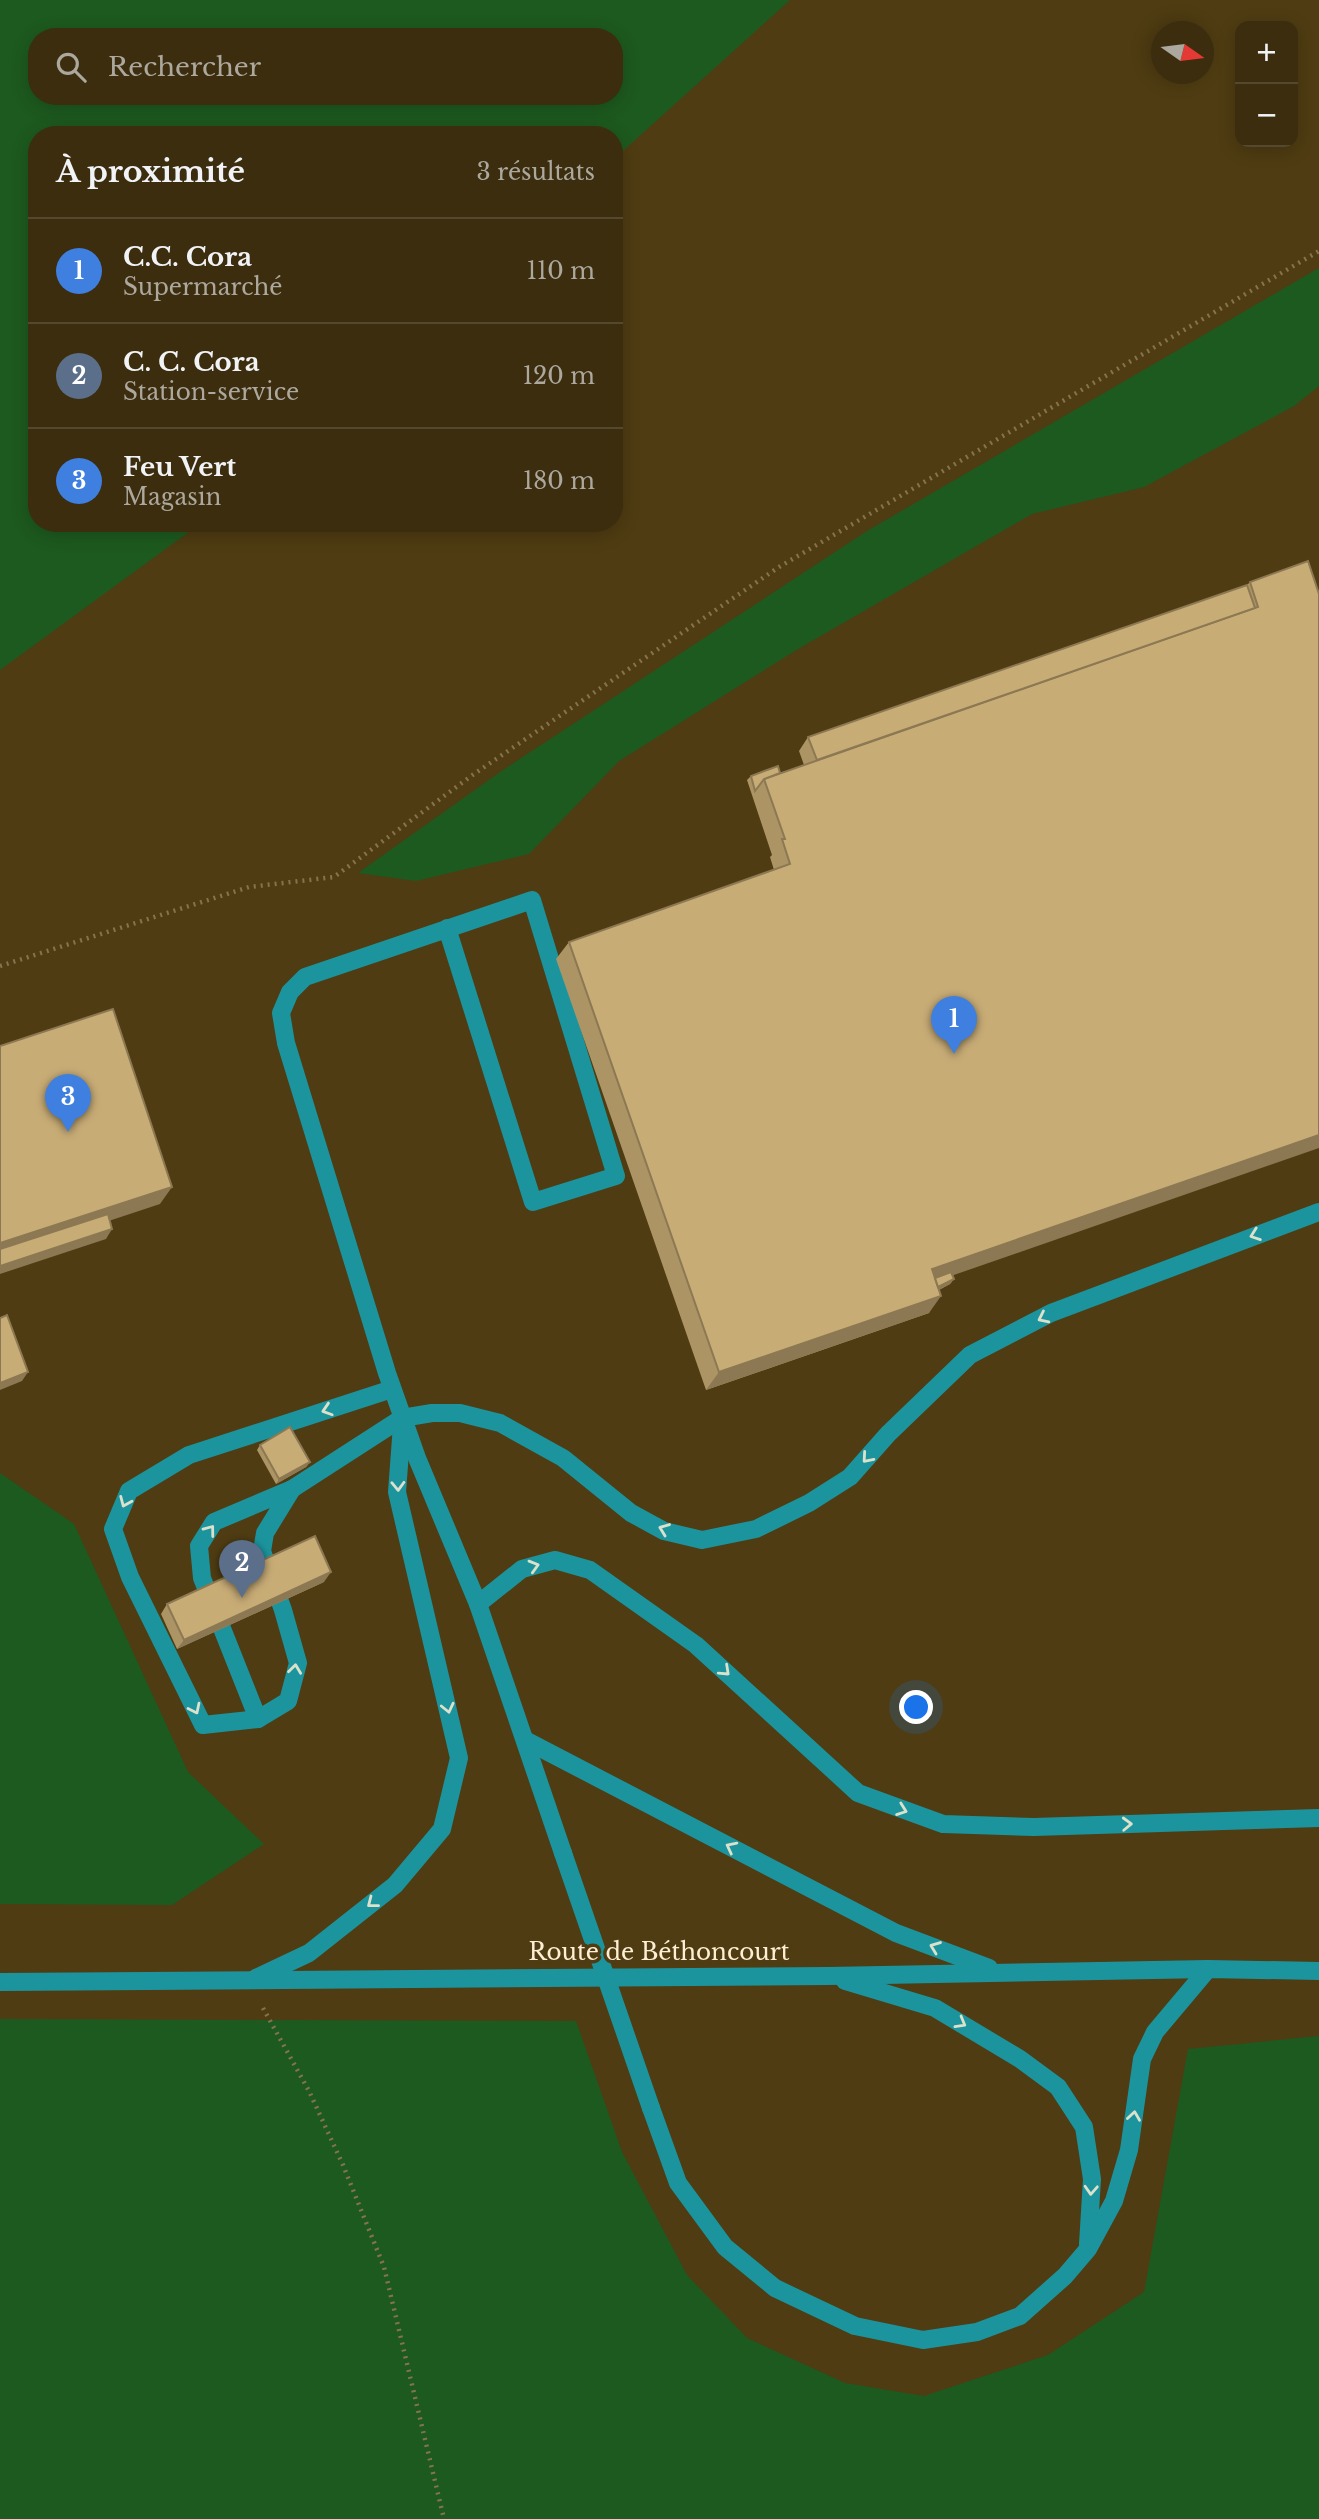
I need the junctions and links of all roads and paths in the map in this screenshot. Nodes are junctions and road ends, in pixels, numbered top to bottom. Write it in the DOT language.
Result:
graph roads {
  1 [pos="1319,251"];
  2 [pos="447,928"];
  3 [pos="0,966"];
  4 [pos="1319,1212"];
  5 [pos="392,1389"];
  6 [pos="402,1418"];
  7 [pos="292,1489"];
  8 [pos="478,1604"];
  9 [pos="258,1719"];
  10 [pos="525,1740"];
  11 [pos="1319,1818"];
  12 [pos="1209,1969"];
  13 [pos="1319,1970"];
  14 [pos="999,1971"];
  15 [pos="828,1976"];
  16 [pos="252,1980"];
  17 [pos="0,1982"];
  18 [pos="263,2007"];
  19 [pos="1088,2249"];
  20 [pos="444,2519"];
  1 -- 3 [label="path"];
  2 -- 2 [label="street"];
  2 -- 5 [label="street"];
  4 -- 6 [label="street, one-way"];
  5 -- 6 [label="street"];
  5 -- 9 [label="street, one-way"];
  6 -- 7 [label="street"];
  6 -- 8 [label="street"];
  6 -- 16 [label="street, one-way"];
  9 -- 7 [label="street, one-way"];
  9 -- 7 [label="street, one-way"];
  8 -- 10 [label="street"];
  8 -- 11 [label="street, one-way"];
  14 -- 10 [label="street, one-way"];
  10 -- 19 [label="street, bridge"];
  12 -- 13 [label="street, Route de Béthoncourt"];
  12 -- 14 [label="street, Route de Béthoncourt"];
  19 -- 12 [label="street, one-way"];
  14 -- 15 [label="street, Route de Béthoncourt"];
  15 -- 16 [label="street, Route de Béthoncourt"];
  15 -- 19 [label="street, one-way"];
  16 -- 17 [label="street, Route de Béthoncourt"];
  18 -- 20 [label="path"];
}
